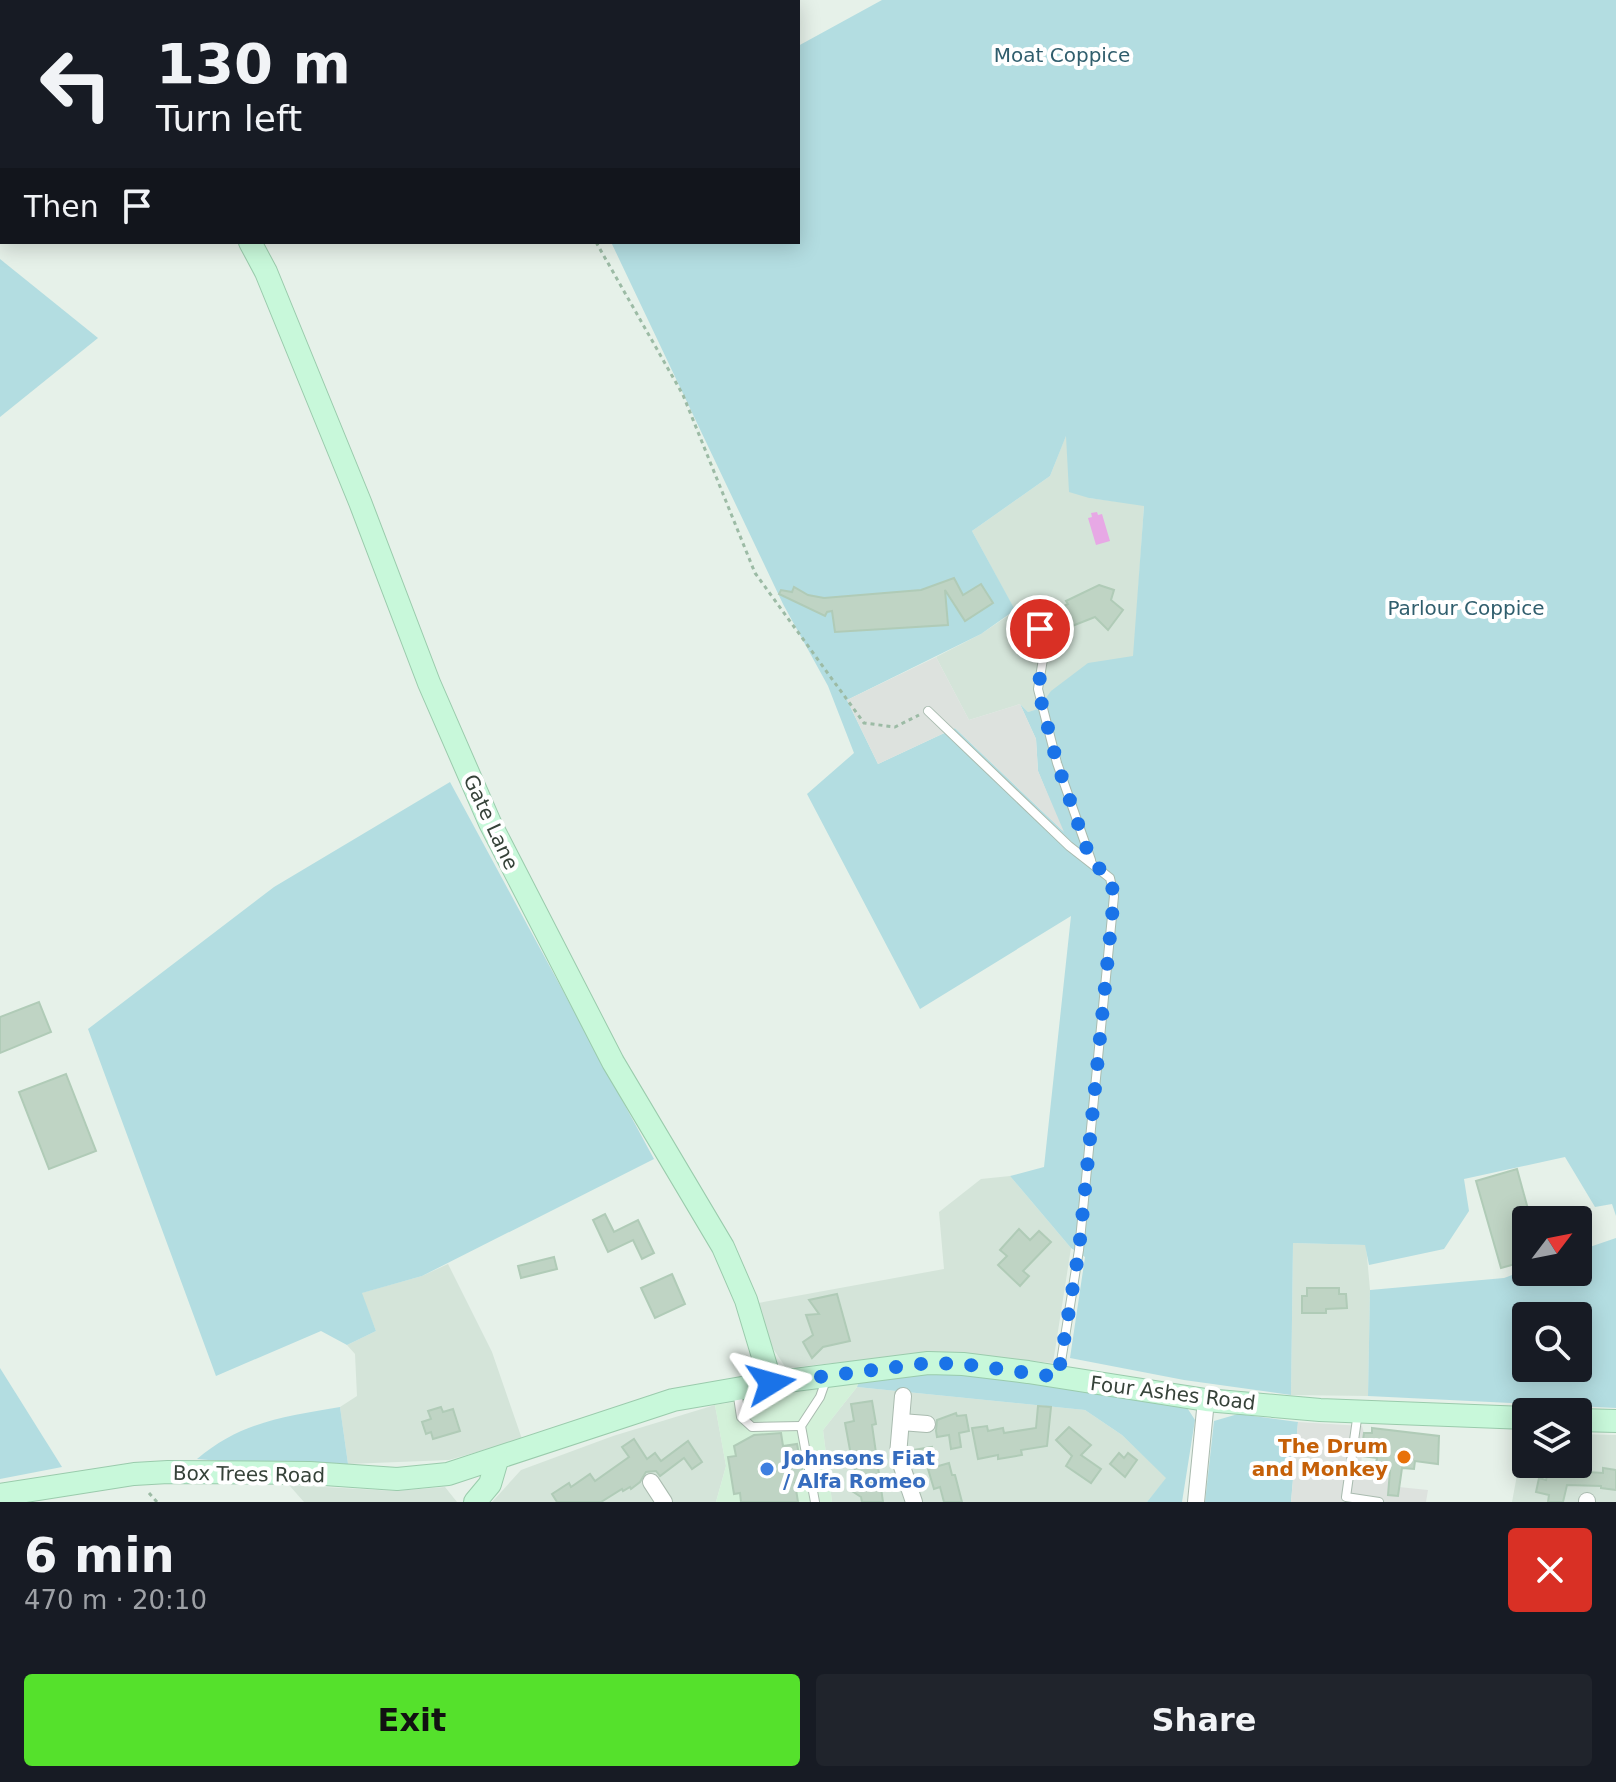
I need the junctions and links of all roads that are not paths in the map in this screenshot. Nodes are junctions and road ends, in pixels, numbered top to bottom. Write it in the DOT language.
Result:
graph roads {
  1 [pos="251,244"];
  2 [pos="1027,616"];
  3 [pos="928,711"];
  4 [pos="1091,861"];
  5 [pos="828,1375"];
  6 [pos="1058,1377"];
  7 [pos="771,1383"];
  8 [pos="737,1388"];
  9 [pos="903,1396"];
  10 [pos="1206,1400"];
  11 [pos="1358,1411"];
  12 [pos="1512,1417"];
  13 [pos="1592,1420"];
  14 [pos="1616,1421"];
  15 [pos="901,1422"];
  16 [pos="927,1424"];
  17 [pos="801,1426"];
  18 [pos="497,1460"];
  19 [pos="651,1482"];
  20 [pos="0,1495"];
  21 [pos="475,1502"];
  22 [pos="663,1502"];
  23 [pos="815,1502"];
  24 [pos="914,1502"];
  25 [pos="1196,1502"];
  26 [pos="1379,1502"];
  1 -- 7 [label="street, Gate Lane"];
  2 -- 4 [label="lane"];
  3 -- 4 [label="lane"];
  4 -- 6 [label="lane"];
  5 -- 6 [label="street, Four Ashes Road"];
  5 -- 7 [label="street, Four Ashes Road"];
  5 -- 17 [label="lane"];
  6 -- 10 [label="street, Four Ashes Road"];
  7 -- 8 [label="street, Four Ashes Road"];
  8 -- 17 [label="lane"];
  8 -- 18 [label="street, Four Ashes Road"];
  9 -- 15 [label="street"];
  10 -- 11 [label="street, Four Ashes Road"];
  10 -- 25 [label="street"];
  11 -- 12 [label="street, Four Ashes Road"];
  11 -- 26 [label="lane"];
  13 -- 14 [label="street"];
  15 -- 16 [label="street"];
  15 -- 24 [label="street"];
  17 -- 23 [label="lane"];
  18 -- 20 [label="street, Box Trees Road"];
  18 -- 21 [label="street"];
  19 -- 22 [label="street"];
}
